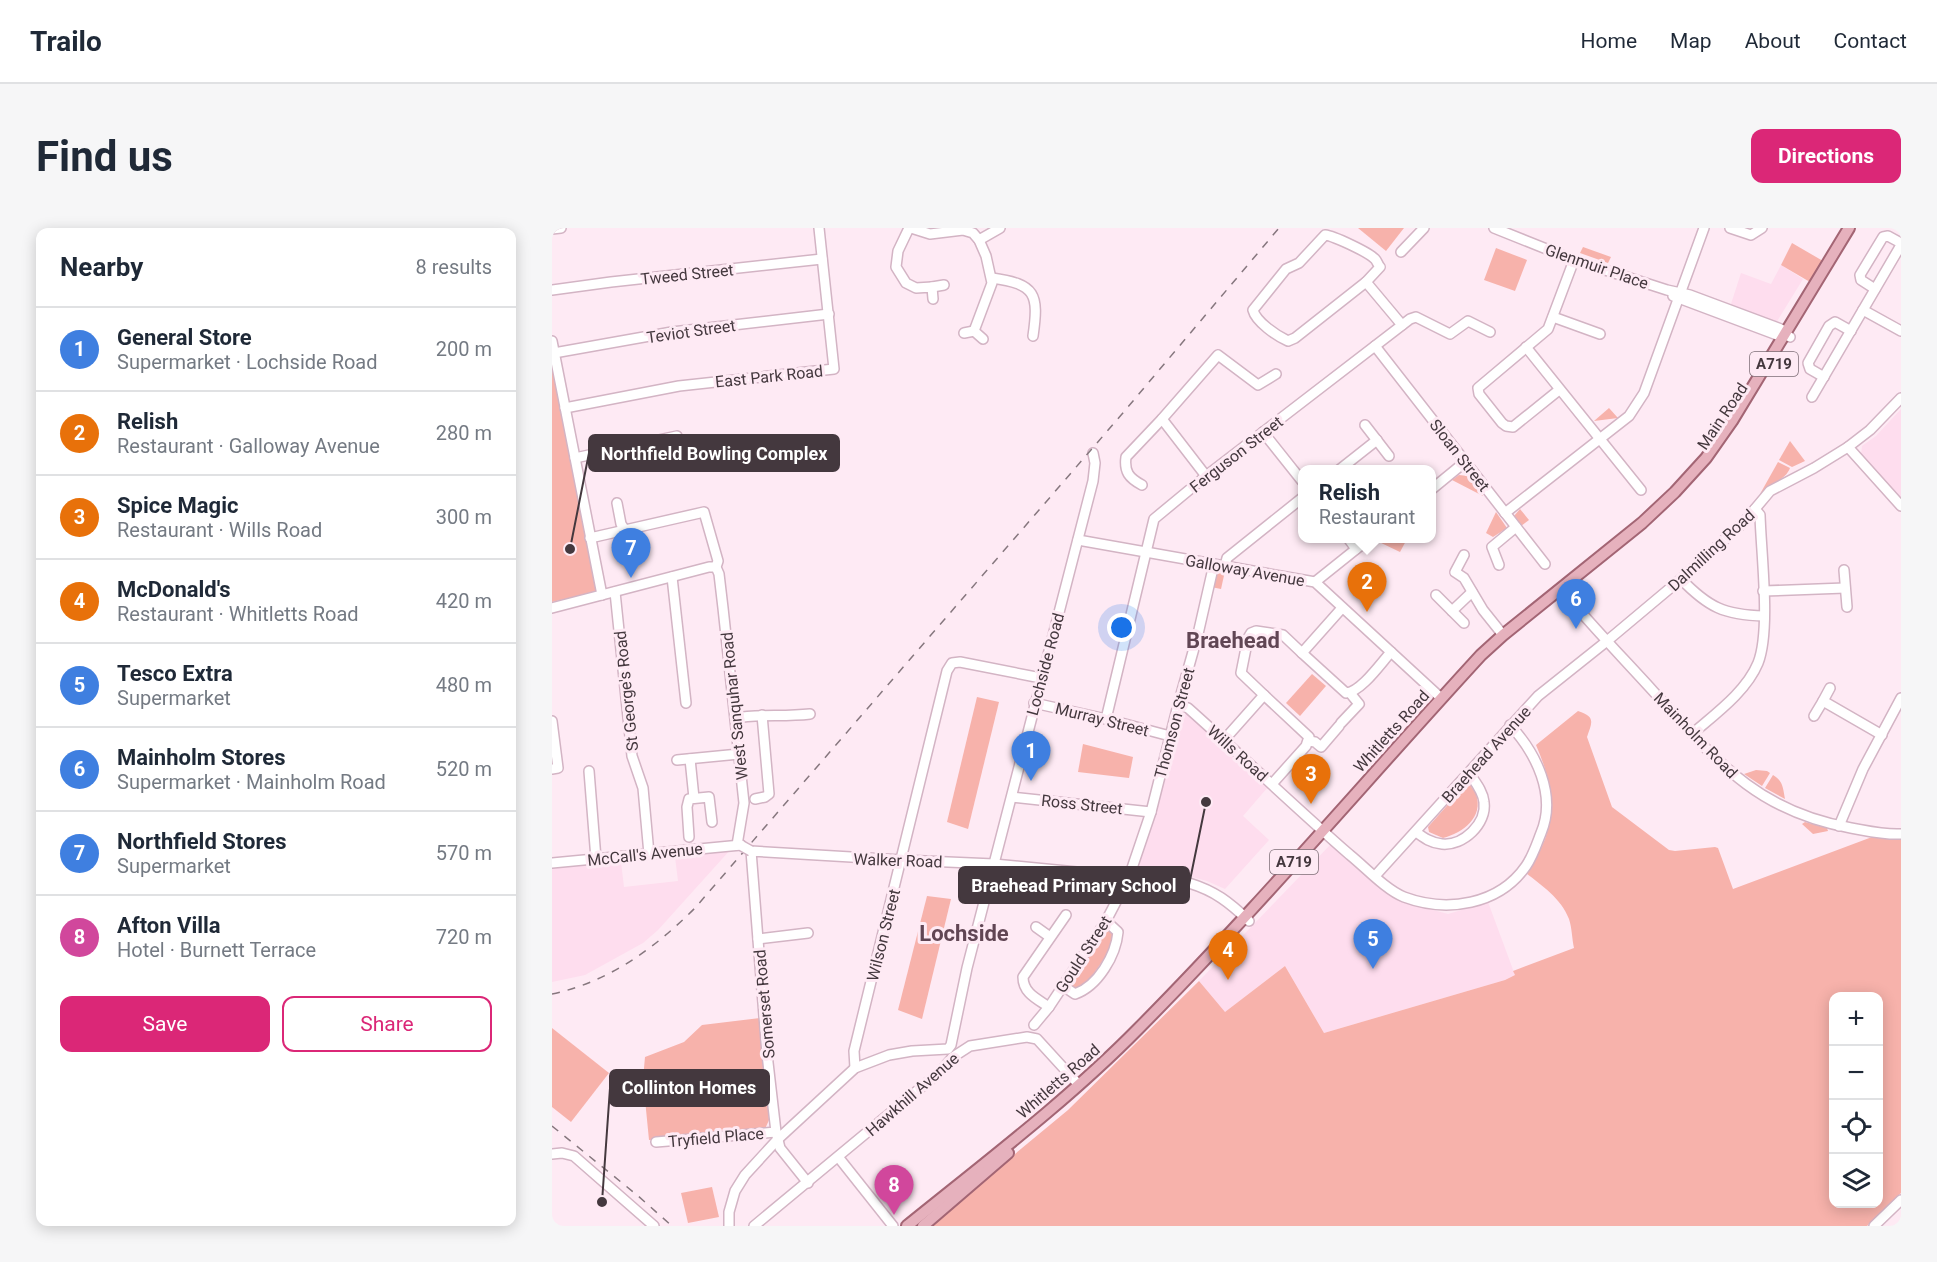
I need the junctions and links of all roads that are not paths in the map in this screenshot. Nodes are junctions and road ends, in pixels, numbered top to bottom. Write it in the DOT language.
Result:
graph roads {
  1 [pos="561,228"];
  2 [pos="819,228"];
  3 [pos="910,228"];
  4 [pos="1000,228"];
  5 [pos="1424,228"];
  6 [pos="1494,228"];
  7 [pos="1704,228"];
  8 [pos="1730,228"];
  9 [pos="1762,228"];
  10 [pos="1849,228"];
  11 [pos="1857,228"];
  12 [pos="552,229"];
  13 [pos="979,240"];
  14 [pos="1901,244"];
  15 [pos="1401,252"];
  16 [pos="822,259"];
  17 [pos="1574,260"];
  18 [pos="992,278"];
  19 [pos="1366,282"];
  20 [pos="944,285"];
  21 [pos="932,288"];
  22 [pos="1875,289"];
  23 [pos="552,290"];
  24 [pos="1680,295"];
  25 [pos="933,299"];
  26 [pos="1863,310"];
  27 [pos="829,314"];
  28 [pos="1553,317"];
  29 [pos="1402,325"];
  30 [pos="1851,331"];
  31 [pos="1901,331"];
  32 [pos="1490,332"];
  33 [pos="1600,334"];
  34 [pos="1786,335"];
  35 [pos="1033,336"];
  36 [pos="983,339"];
  37 [pos="552,341"];
  38 [pos="1375,346"];
  39 [pos="1526,347"];
  40 [pos="554,353"];
  41 [pos="1276,374"];
  42 [pos="1824,377"];
  43 [pos="1559,390"];
  44 [pos="1812,396"];
  45 [pos="1901,398"];
  46 [pos="565,408"];
  47 [pos="1162,419"];
  48 [pos="1365,425"];
  49 [pos="1263,432"];
  50 [pos="677,436"];
  51 [pos="1599,438"];
  52 [pos="1377,440"];
  53 [pos="1848,447"];
  54 [pos="1093,453"];
  55 [pos="1389,456"];
  56 [pos="575,458"];
  57 [pos="1465,462"];
  58 [pos="1345,465"];
  59 [pos="1206,476"];
  60 [pos="1298,476"];
  61 [pos="1142,485"];
  62 [pos="1436,485"];
  63 [pos="1641,490"];
  64 [pos="1679,493"];
  65 [pos="1298,501"];
  66 [pos="617,503"];
  67 [pos="1901,506"];
  68 [pos="1755,510"];
  69 [pos="1504,513"];
  70 [pos="1744,522"];
  71 [pos="1516,527"];
  72 [pos="625,530"];
  73 [pos="1760,530"];
  74 [pos="590,538"];
  75 [pos="1078,540"];
  76 [pos="1352,543"];
  77 [pos="1364,543"];
  78 [pos="1356,549"];
  79 [pos="1145,553"];
  80 [pos="1464,555"];
  81 [pos="1214,564"];
  82 [pos="1545,564"];
  83 [pos="1499,565"];
  84 [pos="1225,566"];
  85 [pos="716,567"];
  86 [pos="1844,570"];
  87 [pos="672,577"];
  88 [pos="1681,579"];
  89 [pos="1315,582"];
  90 [pos="1845,588"];
  91 [pos="1763,591"];
  92 [pos="615,592"];
  93 [pos="1472,592"];
  94 [pos="1563,592"];
  95 [pos="602,595"];
  96 [pos="1436,595"];
  97 [pos="1847,607"];
  98 [pos="552,608"];
  99 [pos="1342,608"];
  100 [pos="1452,611"];
  101 [pos="1764,616"];
  102 [pos="1464,623"];
  103 [pos="1503,635"];
  104 [pos="1607,642"];
  105 [pos="1391,652"];
  106 [pos="1302,653"];
  107 [pos="1041,678"];
  108 [pos="1830,688"];
  109 [pos="1350,693"];
  110 [pos="1264,695"];
  111 [pos="1441,698"];
  112 [pos="1901,698"];
  113 [pos="1823,701"];
  114 [pos="686,703"];
  115 [pos="1034,703"];
  116 [pos="1178,705"];
  117 [pos="810,714"];
  118 [pos="762,715"];
  119 [pos="1814,716"];
  120 [pos="735,718"];
  121 [pos="1106,719"];
  122 [pos="552,721"];
  123 [pos="1510,725"];
  124 [pos="1692,734"];
  125 [pos="1882,735"];
  126 [pos="1170,736"];
  127 [pos="1224,740"];
  128 [pos="1309,741"];
  129 [pos="739,754"];
  130 [pos="690,759"];
  131 [pos="677,760"];
  132 [pos="552,769"];
  133 [pos="589,771"];
  134 [pos="1469,773"];
  135 [pos="1272,784"];
  136 [pos="1012,797"];
  137 [pos="694,798"];
  138 [pos="754,799"];
  139 [pos="1151,812"];
  140 [pos="712,822"];
  141 [pos="1839,826"];
  142 [pos="1416,832"];
  143 [pos="1325,833"];
  144 [pos="1901,834"];
  145 [pos="689,837"];
  146 [pos="740,845"];
  147 [pos="751,851"];
  148 [pos="650,854"];
  149 [pos="596,859"];
  150 [pos="902,860"];
  151 [pos="552,863"];
  152 [pos="994,864"];
  153 [pos="1375,876"];
  154 [pos="1129,877"];
  155 [pos="1066,915"];
  156 [pos="1247,919"];
  157 [pos="1106,921"];
  158 [pos="1036,927"];
  159 [pos="808,933"];
  160 [pos="1050,937"];
  161 [pos="758,939"];
  162 [pos="1063,986"];
  163 [pos="1049,1007"];
  164 [pos="1034,1025"];
  165 [pos="855,1068"];
  166 [pos="1079,1085"];
  167 [pos="777,1135"];
  168 [pos="656,1142"];
  169 [pos="552,1154"];
  170 [pos="838,1158"];
  171 [pos="808,1183"];
  172 [pos="1901,1200"];
  173 [pos="654,1226"];
  174 [pos="729,1226"];
  175 [pos="754,1226"];
  176 [pos="893,1226"];
  177 [pos="907,1226"];
  178 [pos="923,1226"];
  179 [pos="1874,1226"];
  1 -- 12 [label="street"];
  2 -- 16 [label="street, East Park Road"];
  3 -- 13 [label="street"];
  3 -- 21 [label="street"];
  4 -- 13 [label="street"];
  5 -- 15 [label="street"];
  6 -- 17 [label="street, Glenmuir Place"];
  7 -- 24 [label="street"];
  8 -- 9 [label="street"];
  10 -- 34 [label="main road, Main Road / A719"];
  11 -- 34 [label="main road, Main Road / A719"];
  13 -- 18 [label="street"];
  14 -- 22 [label="street"];
  14 -- 22 [label="street"];
  16 -- 23 [label="street, Tweed Street"];
  16 -- 27 [label="street, East Park Road"];
  17 -- 24 [label="street, Glenmuir Place"];
  17 -- 28 [label="street"];
  18 -- 35 [label="street"];
  18 -- 36 [label="street"];
  19 -- 19 [label="street"];
  19 -- 29 [label="street"];
  20 -- 21 [label="street"];
  21 -- 25 [label="street"];
  22 -- 26 [label="street"];
  24 -- 34 [label="street, Glenmuir Place"];
  24 -- 51 [label="street"];
  26 -- 30 [label="street"];
  26 -- 31 [label="street"];
  27 -- 40 [label="street, Teviot Street"];
  27 -- 46 [label="street, East Park Road"];
  28 -- 33 [label="street"];
  28 -- 39 [label="street"];
  29 -- 32 [label="street"];
  29 -- 38 [label="street, Ferguson Street"];
  30 -- 42 [label="street"];
  30 -- 42 [label="street"];
  34 -- 64 [label="main road, Main Road / A719"];
  37 -- 40 [label="street"];
  38 -- 49 [label="street, Ferguson Street"];
  38 -- 57 [label="street, Sloan Street"];
  39 -- 43 [label="street"];
  39 -- 43 [label="street"];
  40 -- 46 [label="street"];
  41 -- 47 [label="street"];
  42 -- 44 [label="street"];
  43 -- 51 [label="street"];
  45 -- 53 [label="street, Dalmilling Road"];
  46 -- 56 [label="street"];
  47 -- 59 [label="street"];
  47 -- 61 [label="street"];
  48 -- 52 [label="street"];
  49 -- 59 [label="street, Ferguson Street"];
  49 -- 60 [label="street"];
  50 -- 56 [label="street"];
  51 -- 63 [label="street"];
  51 -- 69 [label="street"];
  52 -- 55 [label="street"];
  52 -- 58 [label="street"];
  53 -- 67 [label="street"];
  53 -- 68 [label="street, Dalmilling Road"];
  54 -- 75 [label="street, Lochside Road"];
  56 -- 74 [label="street"];
  57 -- 62 [label="street"];
  57 -- 69 [label="street, Sloan Street"];
  59 -- 79 [label="street, Ferguson Street"];
  64 -- 94 [label="main road, Whitletts Road / A719"];
  65 -- 84 [label="street"];
  66 -- 72 [label="street"];
  68 -- 70 [label="street, Dalmilling Road"];
  68 -- 73 [label="street"];
  69 -- 71 [label="street, Sloan Street"];
  70 -- 73 [label="street"];
  70 -- 88 [label="street, Dalmilling Road"];
  71 -- 82 [label="street, Sloan Street"];
  71 -- 83 [label="street"];
  72 -- 74 [label="street"];
  72 -- 85 [label="street, West Sanquhar Road"];
  73 -- 91 [label="street"];
  74 -- 95 [label="street"];
  75 -- 79 [label="street, Galloway Avenue"];
  75 -- 107 [label="street, Lochside Road"];
  76 -- 78 [label="street"];
  77 -- 78 [label="street"];
  78 -- 89 [label="street"];
  79 -- 81 [label="street, Galloway Avenue"];
  79 -- 121 [label="street, Ferguson Street"];
  80 -- 93 [label="street"];
  81 -- 84 [label="street, Galloway Avenue"];
  81 -- 116 [label="street, Thomson Street"];
  84 -- 89 [label="street, Galloway Avenue"];
  85 -- 87 [label="street"];
  85 -- 120 [label="street, West Sanquhar Road"];
  86 -- 90 [label="street"];
  87 -- 92 [label="street"];
  87 -- 114 [label="street"];
  88 -- 101 [label="street"];
  88 -- 104 [label="street, Dalmilling Road"];
  89 -- 99 [label="street, Galloway Avenue"];
  90 -- 91 [label="street"];
  90 -- 97 [label="street"];
  91 -- 101 [label="street"];
  92 -- 95 [label="street"];
  92 -- 148 [label="street, St George's Road"];
  93 -- 100 [label="street"];
  93 -- 103 [label="street"];
  94 -- 103 [label="main road, Whitletts Road / A719"];
  94 -- 104 [label="street, Mainholm Road"];
  94 -- 143 [label="main road, Whitletts Road / A719"];
  95 -- 98 [label="street"];
  96 -- 100 [label="street"];
  99 -- 105 [label="street, Galloway Avenue"];
  99 -- 106 [label="street"];
  100 -- 102 [label="street"];
  101 -- 124 [label="street"];
  103 -- 111 [label="main road, Whitletts Road / A719"];
  104 -- 123 [label="street, Braehead Avenue"];
  104 -- 124 [label="street, Mainholm Road"];
  105 -- 109 [label="street"];
  105 -- 111 [label="street, Galloway Avenue"];
  106 -- 109 [label="street"];
  106 -- 110 [label="street"];
  107 -- 115 [label="street, Lochside Road"];
  107 -- 150 [label="street, Wilson Street"];
  108 -- 113 [label="street"];
  109 -- 128 [label="street"];
  110 -- 127 [label="street"];
  110 -- 128 [label="street"];
  111 -- 143 [label="main road, Whitletts Road / A719"];
  112 -- 125 [label="street"];
  113 -- 119 [label="street"];
  113 -- 125 [label="street"];
  115 -- 121 [label="street, Murray Street"];
  115 -- 136 [label="street, Lochside Road"];
  116 -- 126 [label="street, Thomson Street"];
  116 -- 127 [label="street, Wills Road"];
  117 -- 118 [label="street"];
  118 -- 120 [label="street"];
  118 -- 138 [label="street"];
  120 -- 129 [label="street, West Sanquhar Road"];
  121 -- 126 [label="street, Murray Street"];
  122 -- 132 [label="street"];
  123 -- 134 [label="street, Braehead Avenue"];
  123 -- 153 [label="street, Wills Road"];
  124 -- 141 [label="street, Mainholm Road"];
  125 -- 141 [label="street"];
  126 -- 139 [label="street, Thomson Street"];
  127 -- 135 [label="street, Wills Road"];
  128 -- 135 [label="street"];
  129 -- 130 [label="street"];
  129 -- 146 [label="street, West Sanquhar Road"];
  130 -- 131 [label="street"];
  130 -- 137 [label="street"];
  133 -- 149 [label="street"];
  134 -- 142 [label="street, Braehead Avenue"];
  134 -- 142 [label="street"];
  135 -- 143 [label="street, Wills Road"];
  136 -- 139 [label="street, Ross Street"];
  136 -- 152 [label="street, Lochside Road"];
  137 -- 140 [label="street"];
  137 -- 145 [label="street"];
  139 -- 154 [label="street, Gould Street"];
  141 -- 144 [label="street, Mainholm Road"];
  142 -- 153 [label="street, Braehead Avenue"];
  143 -- 153 [label="street, Wills Road"];
  143 -- 156 [label="main road, Whitletts Road / A719"];
  146 -- 147 [label="street, bridge"];
  146 -- 148 [label="street, McCall's Avenue"];
  147 -- 150 [label="street, Walker Road"];
  147 -- 161 [label="street, Somerset Road"];
  148 -- 149 [label="street, McCall's Avenue"];
  149 -- 151 [label="street, McCall's Avenue"];
  150 -- 152 [label="street, Walker Road"];
  150 -- 165 [label="street, Wilson Street"];
  152 -- 154 [label="street, Walker Road"];
  152 -- 165 [label="street, Lochside Road"];
  154 -- 156 [label="street, Walker Road"];
  154 -- 157 [label="street, Gould Street"];
  155 -- 160 [label="street"];
  156 -- 166 [label="main road, Whitletts Road / A719"];
  156 -- 178 [label="main road, Whitletts Road / A719"];
  157 -- 162 [label="street, Gould Street"];
  157 -- 162 [label="street"];
  158 -- 160 [label="street"];
  159 -- 161 [label="street"];
  160 -- 163 [label="street"];
  161 -- 167 [label="street, Somerset Road"];
  162 -- 163 [label="street, Gould Street"];
  163 -- 164 [label="street, Gould Street"];
  165 -- 167 [label="street"];
  166 -- 170 [label="street, Hawkhill Avenue"];
  166 -- 177 [label="main road, Whitletts Road / A719"];
  167 -- 168 [label="street, Tryfield Place"];
  167 -- 171 [label="street, Somerset Road"];
  167 -- 174 [label="street"];
  169 -- 173 [label="street"];
  170 -- 171 [label="street, Hawkhill Avenue"];
  170 -- 176 [label="street"];
  171 -- 175 [label="street, Hawkhill Avenue"];
  172 -- 179 [label="street"];
}
